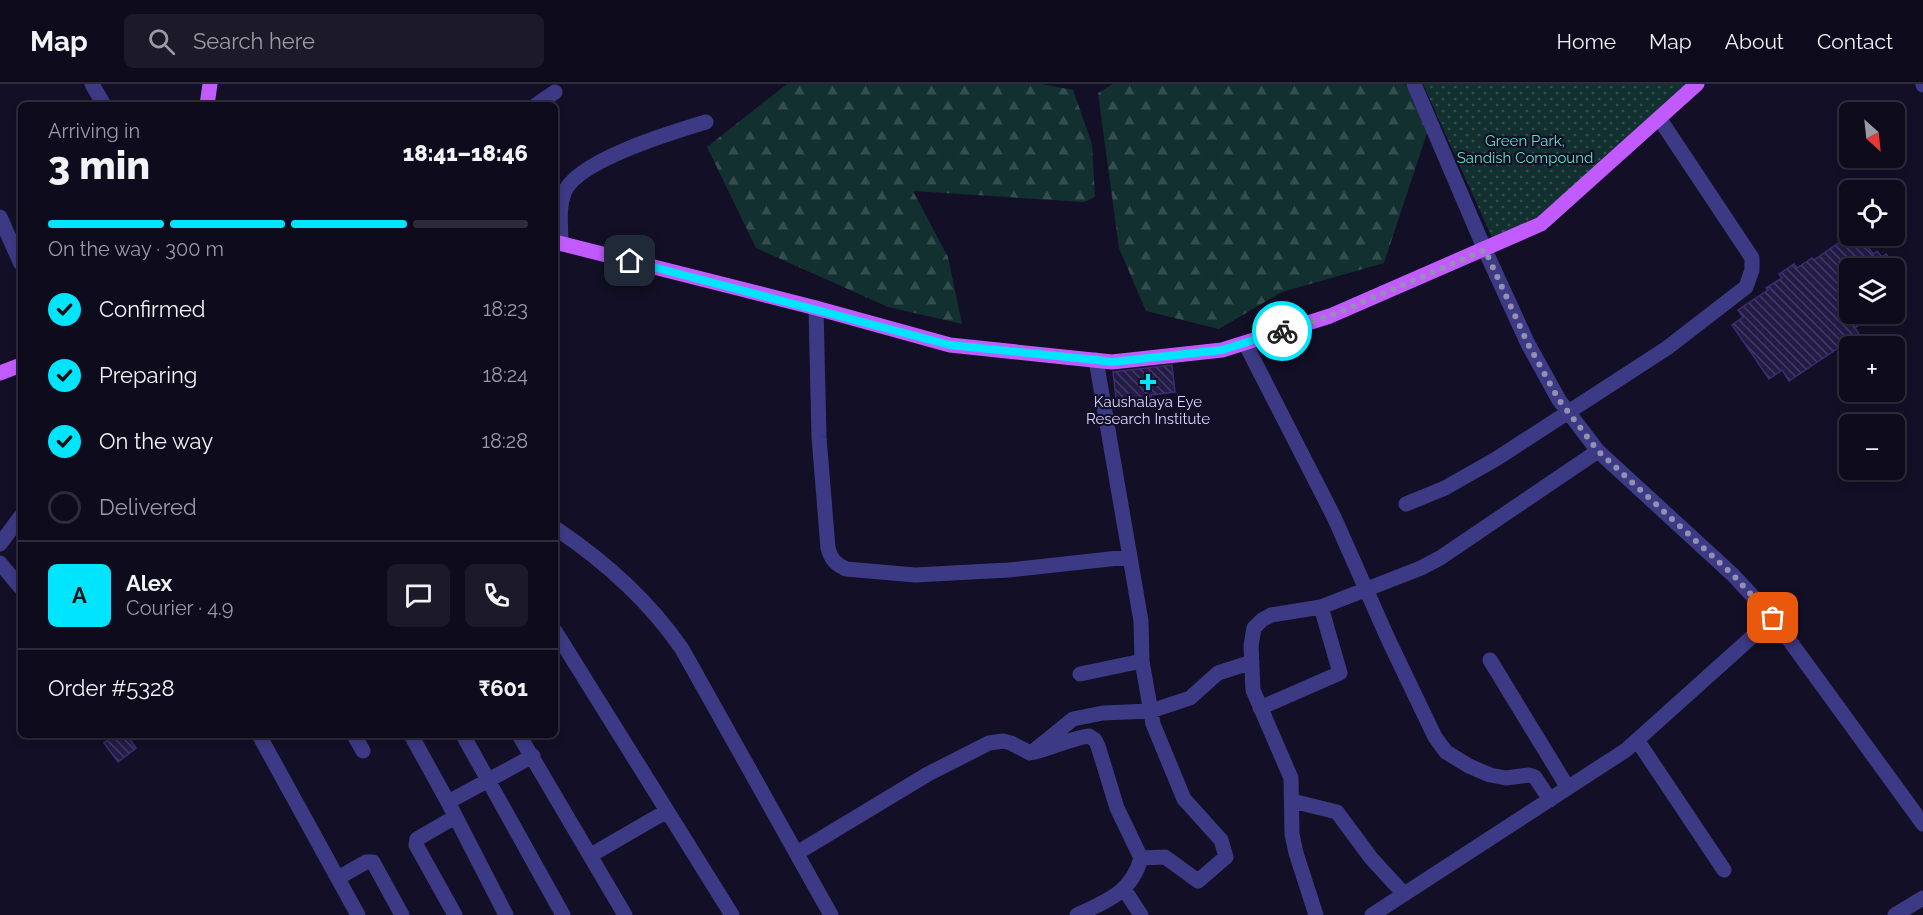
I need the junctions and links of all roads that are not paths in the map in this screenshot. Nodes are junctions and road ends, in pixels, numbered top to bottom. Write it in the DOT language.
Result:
graph roads {
  1 [pos="92,84"];
  2 [pos="210,84"];
  3 [pos="1414,84"];
  4 [pos="1697,84"];
  5 [pos="555,92"];
  6 [pos="102,102"];
  7 [pos="207,102"];
  8 [pos="540,102"];
  9 [pos="1659,118"];
  10 [pos="706,122"];
  11 [pos="0,217"];
  12 [pos="558,243"];
  13 [pos="17,245"];
  14 [pos="1485,250"];
  15 [pos="816,308"];
  16 [pos="1245,343"];
  17 [pos="1096,360"];
  18 [pos="18,366"];
  19 [pos="0,373"];
  20 [pos="1569,412"];
  21 [pos="1598,451"];
  22 [pos="1406,504"];
  23 [pos="18,520"];
  24 [pos="558,530"];
  25 [pos="0,544"];
  26 [pos="1128,557"];
  27 [pos="0,563"];
  28 [pos="18,584"];
  29 [pos="1368,590"];
  30 [pos="1321,607"];
  31 [pos="1773,618"];
  32 [pos="558,636"];
  33 [pos="1490,660"];
  34 [pos="1142,661"];
  35 [pos="1252,662"];
  36 [pos="1080,674"];
  37 [pos="1260,708"];
  38 [pos="1151,711"];
  39 [pos="261,738"];
  40 [pos="356,738"];
  41 [pos="413,738"];
  42 [pos="465,738"];
  43 [pos="521,738"];
  44 [pos="1637,740"];
  45 [pos="363,751"];
  46 [pos="1030,753"];
  47 [pos="533,756"];
  48 [pos="489,780"];
  49 [pos="1568,788"];
  50 [pos="1550,800"];
  51 [pos="1292,801"];
  52 [pos="448,802"];
  53 [pos="667,811"];
  54 [pos="455,817"];
  55 [pos="1923,824"];
  56 [pos="797,853"];
  57 [pos="591,855"];
  58 [pos="1141,858"];
  59 [pos="1724,870"];
  60 [pos="338,878"];
  61 [pos="1124,889"];
  62 [pos="1404,894"];
  63 [pos="1923,898"];
  64 [pos="358,915"];
  65 [pos="402,915"];
  66 [pos="455,915"];
  67 [pos="506,915"];
  68 [pos="563,915"];
  69 [pos="625,915"];
  70 [pos="732,915"];
  71 [pos="831,915"];
  72 [pos="1077,915"];
  73 [pos="1141,915"];
  74 [pos="1316,915"];
  75 [pos="1372,915"];
  76 [pos="1895,915"];
  1 -- 6 [label="street"];
  2 -- 7 [label="main road"];
  3 -- 14 [label="street"];
  4 -- 9 [label="main road"];
  5 -- 8 [label="street"];
  9 -- 14 [label="main road"];
  9 -- 20 [label="street"];
  10 -- 12 [label="street"];
  11 -- 13 [label="street"];
  12 -- 15 [label="main road"];
  14 -- 16 [label="main road"];
  14 -- 20 [label="street"];
  15 -- 17 [label="main road"];
  15 -- 26 [label="street"];
  16 -- 17 [label="main road"];
  16 -- 29 [label="street"];
  17 -- 26 [label="street"];
  18 -- 19 [label="main road"];
  20 -- 21 [label="street"];
  20 -- 22 [label="street"];
  21 -- 29 [label="street"];
  21 -- 31 [label="street"];
  23 -- 25 [label="street"];
  24 -- 56 [label="street"];
  26 -- 34 [label="street"];
  27 -- 28 [label="street"];
  29 -- 30 [label="street"];
  29 -- 50 [label="street"];
  30 -- 35 [label="street"];
  30 -- 37 [label="street"];
  31 -- 44 [label="street"];
  31 -- 55 [label="street"];
  32 -- 53 [label="street"];
  33 -- 49 [label="street"];
  34 -- 36 [label="street"];
  34 -- 38 [label="street"];
  35 -- 37 [label="street"];
  35 -- 38 [label="street"];
  37 -- 51 [label="street"];
  38 -- 46 [label="street"];
  38 -- 58 [label="street"];
  39 -- 60 [label="street"];
  40 -- 45 [label="street"];
  41 -- 52 [label="street"];
  42 -- 48 [label="street"];
  43 -- 47 [label="street"];
  44 -- 49 [label="street"];
  44 -- 59 [label="street"];
  46 -- 56 [label="street"];
  46 -- 58 [label="street"];
  47 -- 48 [label="street"];
  47 -- 57 [label="street"];
  48 -- 52 [label="street"];
  48 -- 68 [label="street"];
  49 -- 50 [label="street"];
  50 -- 62 [label="street"];
  51 -- 62 [label="street"];
  51 -- 74 [label="street"];
  52 -- 54 [label="street"];
  53 -- 57 [label="street"];
  53 -- 70 [label="street"];
  54 -- 66 [label="street"];
  54 -- 67 [label="street"];
  56 -- 71 [label="street"];
  57 -- 69 [label="street"];
  58 -- 61 [label="street"];
  60 -- 64 [label="street"];
  60 -- 65 [label="street"];
  61 -- 72 [label="street"];
  61 -- 73 [label="street"];
  62 -- 75 [label="street"];
  63 -- 76 [label="street"];
}
